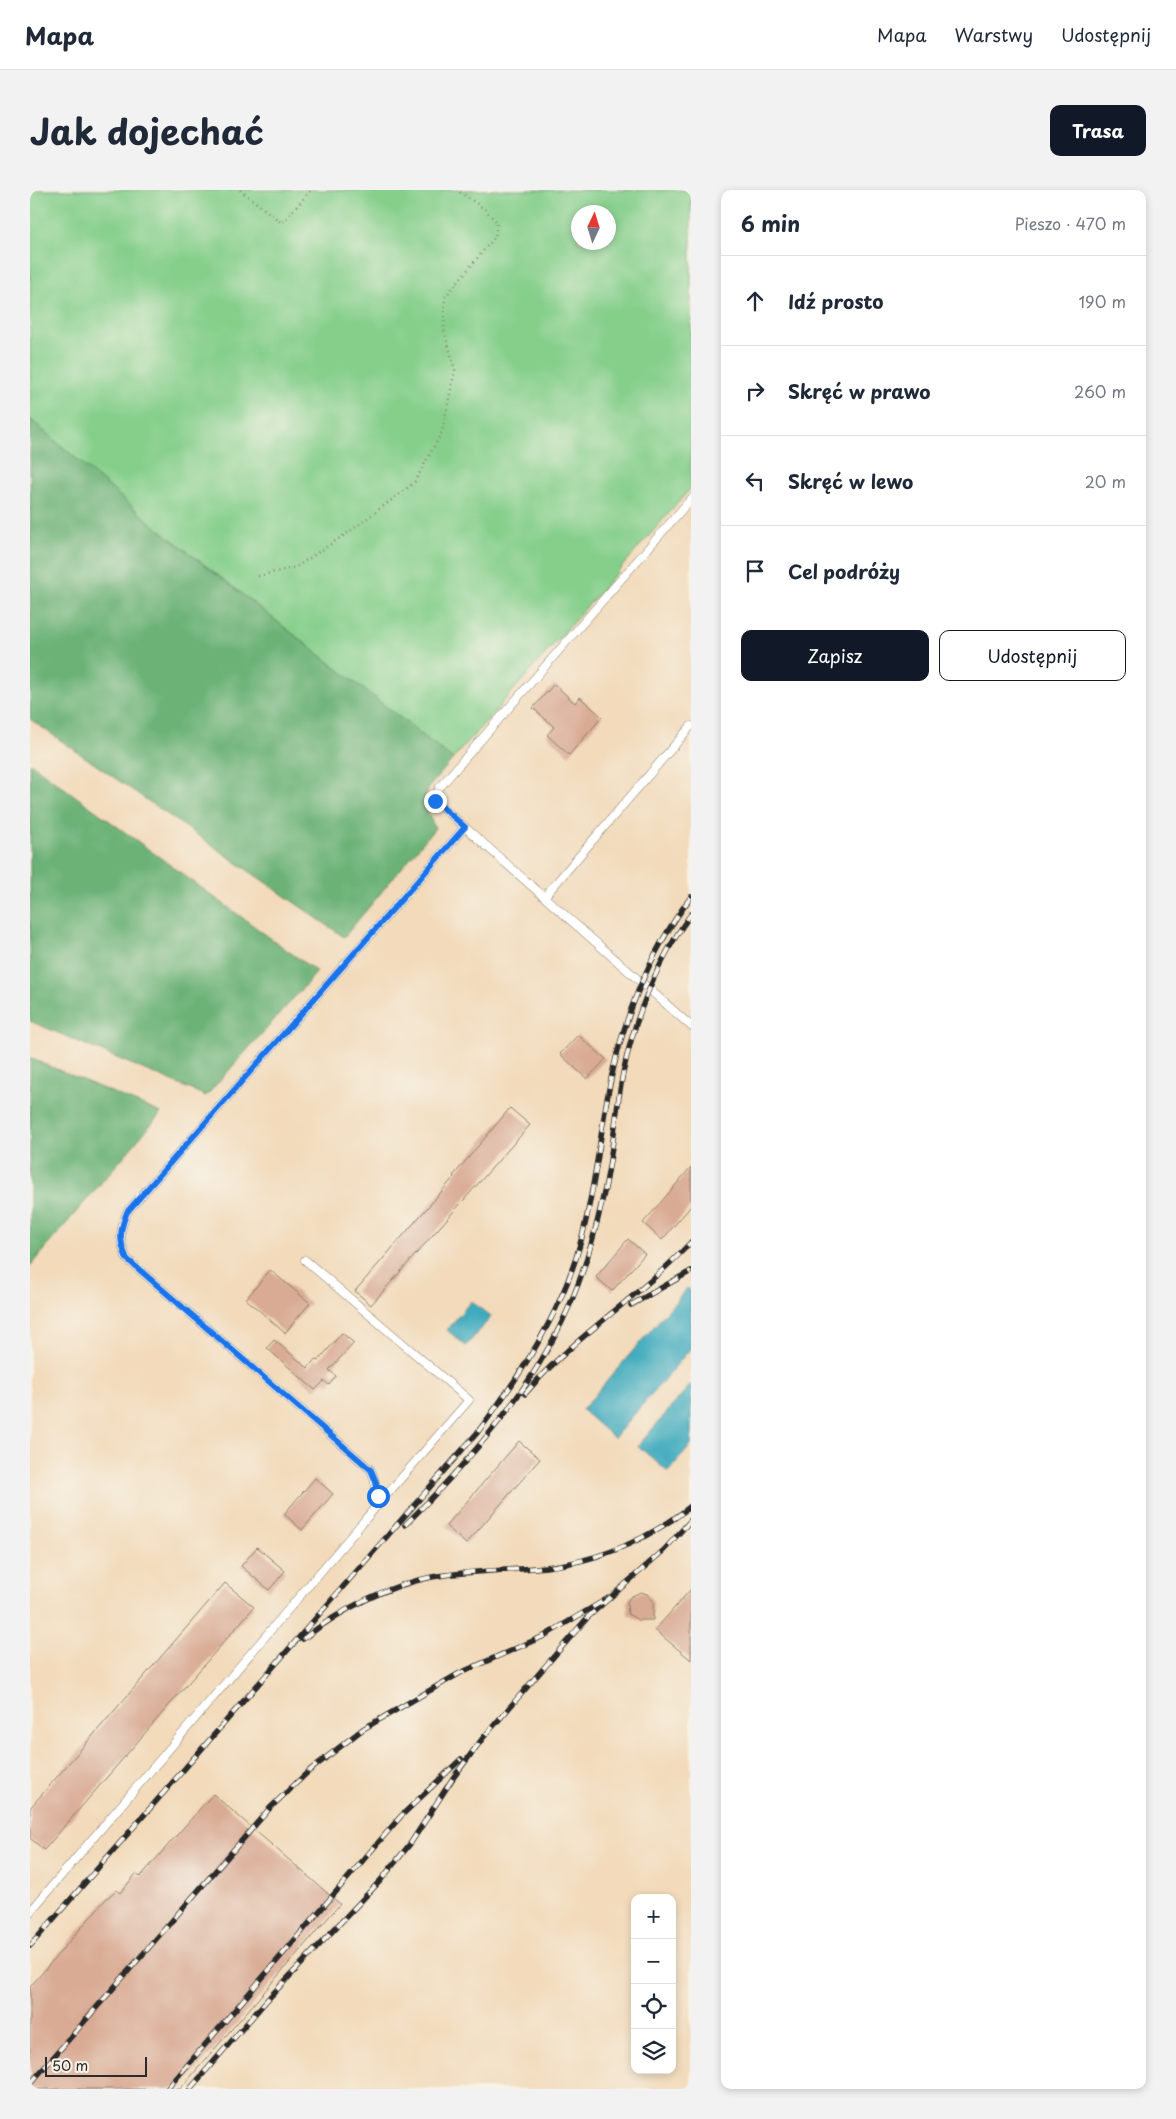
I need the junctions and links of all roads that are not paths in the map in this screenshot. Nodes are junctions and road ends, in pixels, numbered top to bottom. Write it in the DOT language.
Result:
graph roads {
  1 [pos="691,499"];
  2 [pos="691,726"];
  3 [pos="465,827"];
  4 [pos="544,897"];
  5 [pos="691,1026"];
  6 [pos="305,1260"];
  7 [pos="374,1509"];
  8 [pos="30,1912"];
  1 -- 3 [label="lane"];
  2 -- 4 [label="lane"];
  3 -- 4 [label="lane"];
  3 -- 7 [label="lane"];
  4 -- 5 [label="lane"];
  6 -- 7 [label="lane"];
  7 -- 8 [label="lane"];
}
